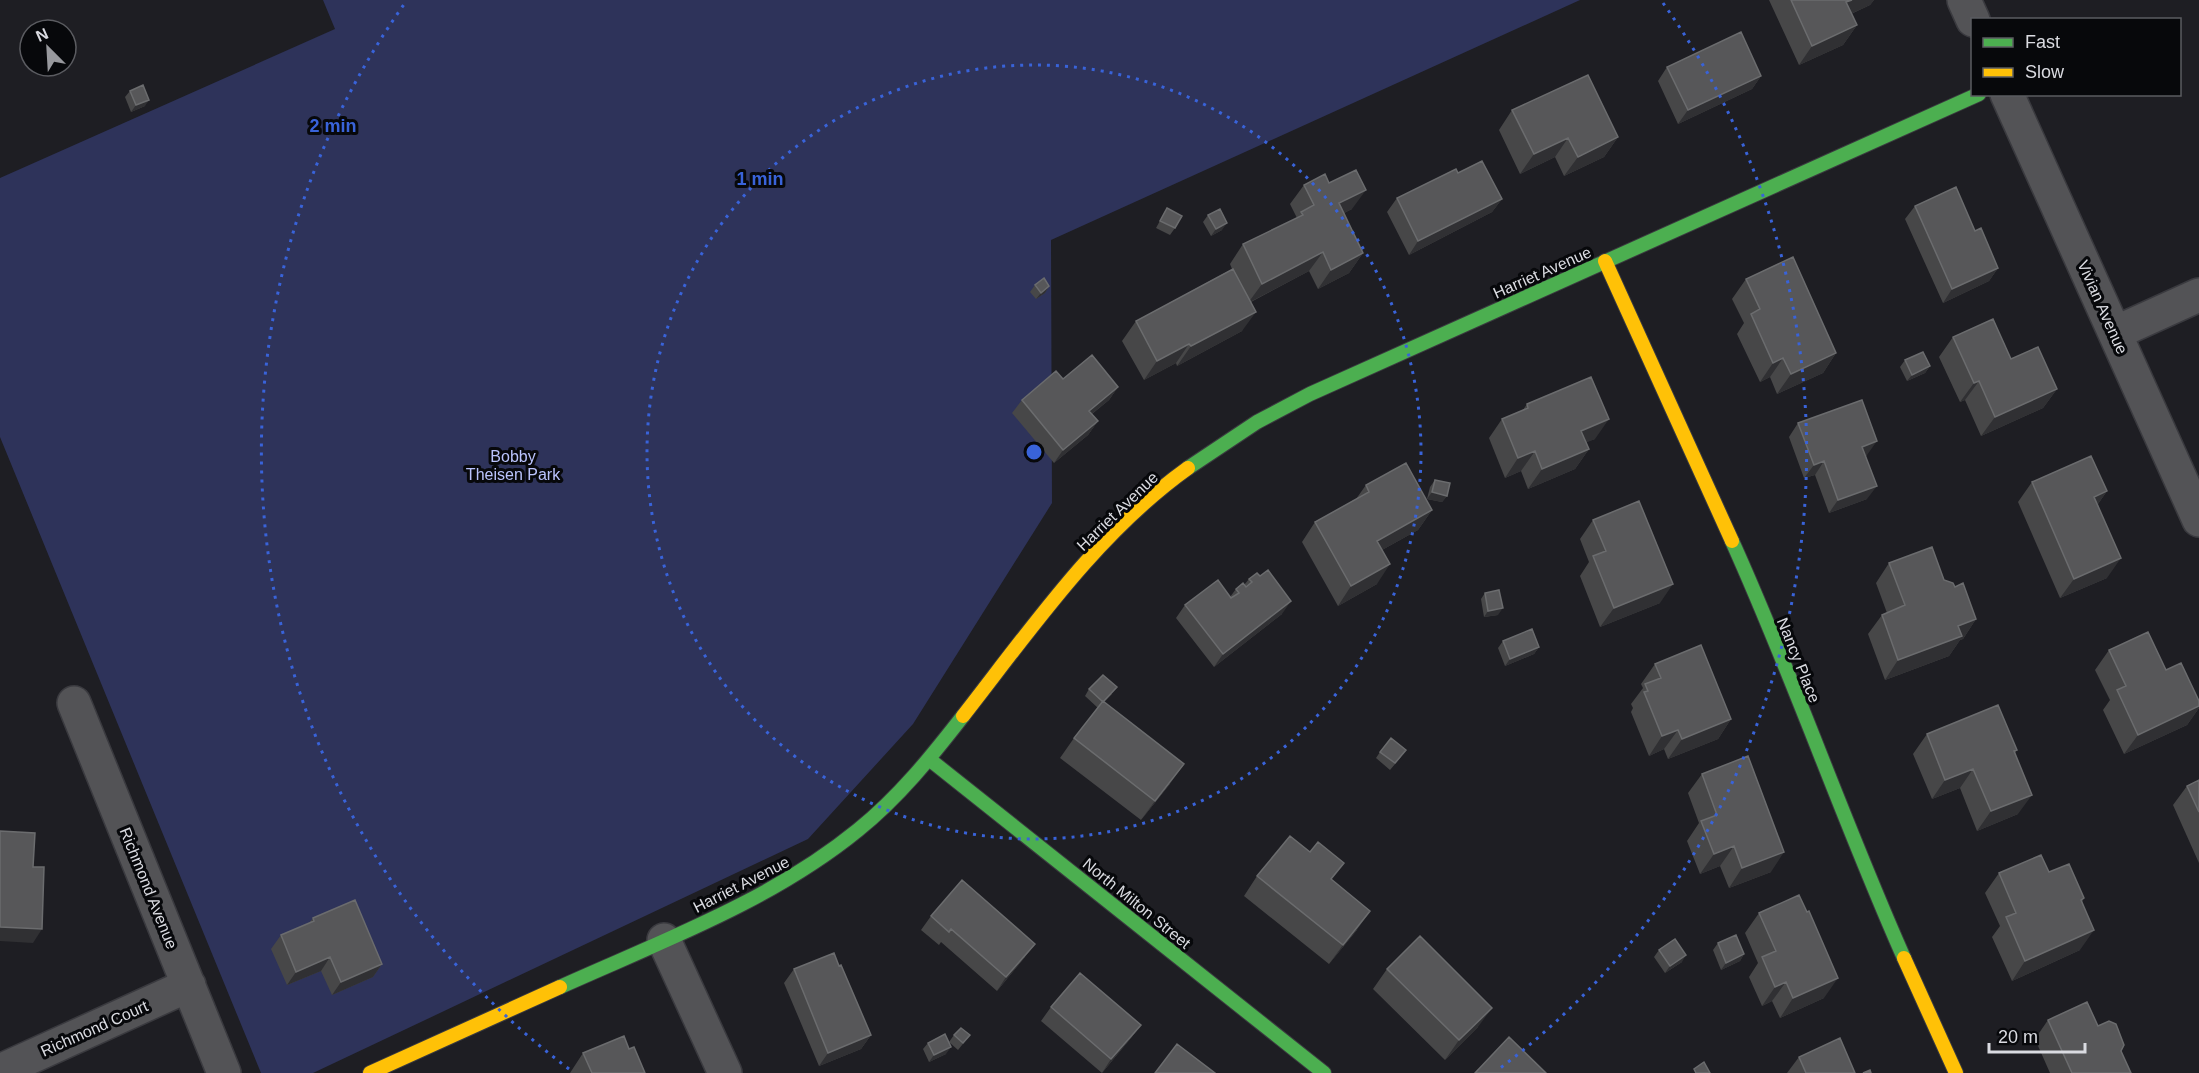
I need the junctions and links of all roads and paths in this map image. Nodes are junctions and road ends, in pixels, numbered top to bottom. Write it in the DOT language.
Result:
graph roads {
  1 [pos="1964,0"];
  2 [pos="1972,18"];
  3 [pos="1974,96"];
  4 [pos="2008,96"];
  5 [pos="1605,261"];
  6 [pos="2199,295"];
  7 [pos="2115,333"];
  8 [pos="2199,520"];
  9 [pos="74,703"];
  10 [pos="929,759"];
  11 [pos="664,940"];
  12 [pos="189,985"];
  13 [pos="0,1071"];
  14 [pos="224,1073"];
  15 [pos="370,1073"];
  16 [pos="725,1073"];
  17 [pos="1324,1073"];
  18 [pos="1956,1073"];
  1 -- 2 [label="street"];
  3 -- 5 [label="street, Harriet Avenue"];
  4 -- 7 [label="street, Vivian Avenue"];
  5 -- 10 [label="street, Harriet Avenue"];
  5 -- 18 [label="street, Nancy Place"];
  6 -- 7 [label="street"];
  7 -- 8 [label="street, Vivian Avenue"];
  9 -- 12 [label="street, Richmond Avenue"];
  10 -- 11 [label="street, Harriet Avenue"];
  10 -- 17 [label="street, North Milton Street"];
  11 -- 15 [label="street, Harriet Avenue"];
  11 -- 16 [label="street"];
  12 -- 13 [label="street, Richmond Court"];
  12 -- 14 [label="street, Richmond Avenue"];
}
